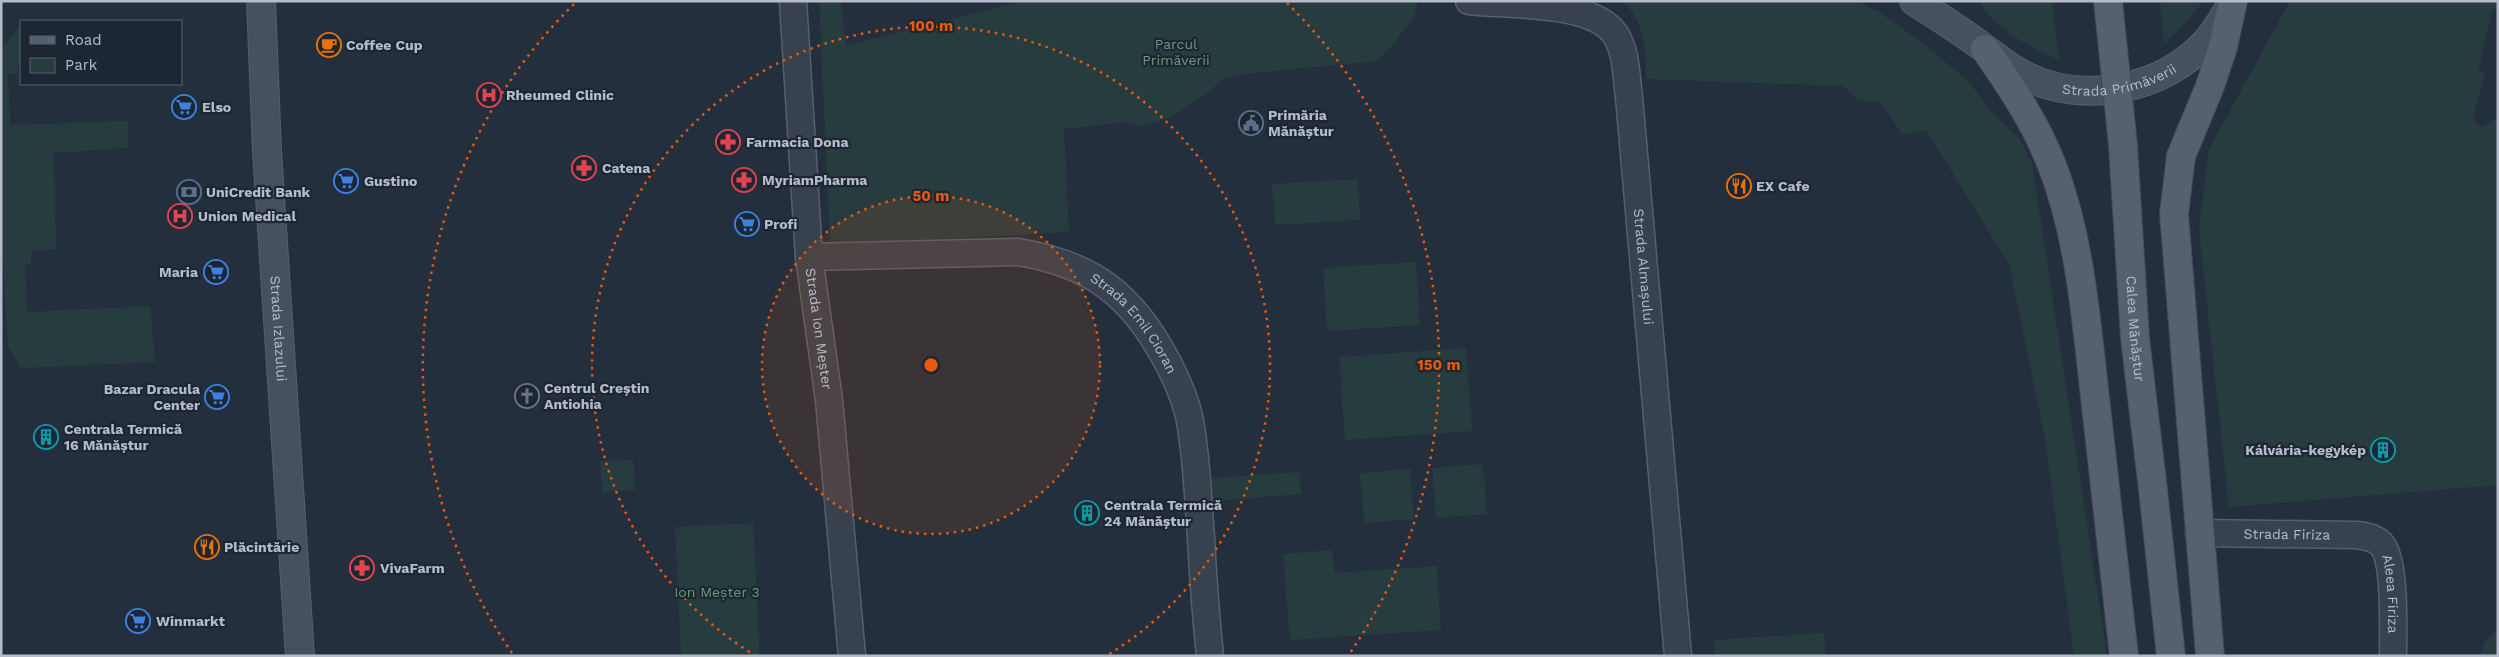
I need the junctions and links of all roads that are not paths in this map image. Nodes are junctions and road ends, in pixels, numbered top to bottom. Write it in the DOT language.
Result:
graph roads {
  1 [pos="261,1"];
  2 [pos="793,1"];
  3 [pos="1469,1"];
  4 [pos="1914,1"];
  5 [pos="1951,1"];
  6 [pos="2108,1"];
  7 [pos="2233,1"];
  8 [pos="1985,49"];
  9 [pos="809,258"];
  10 [pos="2199,533"];
  11 [pos="2374,538"];
  12 [pos="300,656"];
  13 [pos="852,656"];
  14 [pos="1210,656"];
  15 [pos="1678,656"];
  16 [pos="2124,656"];
  17 [pos="2171,656"];
  18 [pos="2210,656"];
  19 [pos="2393,656"];
  1 -- 12 [label="main road, Strada Izlazului"];
  2 -- 9 [label="street, Strada Ion Meșter"];
  3 -- 15 [label="street, Strada Almașului"];
  4 -- 8 [label="main road, Strada Primăverii"];
  5 -- 8 [label="main road, Strada Primăverii"];
  6 -- 17 [label="main road, Calea Mănăștur, bridge"];
  7 -- 8 [label="main road, Strada Primăverii"];
  7 -- 10 [label="main road"];
  8 -- 16 [label="main road"];
  9 -- 13 [label="street, Strada Ion Meșter"];
  9 -- 14 [label="street, Strada Emil Cioran"];
  10 -- 11 [label="street, Strada Firiza"];
  10 -- 18 [label="main road"];
  11 -- 19 [label="street, Aleea Firiza"];
}
